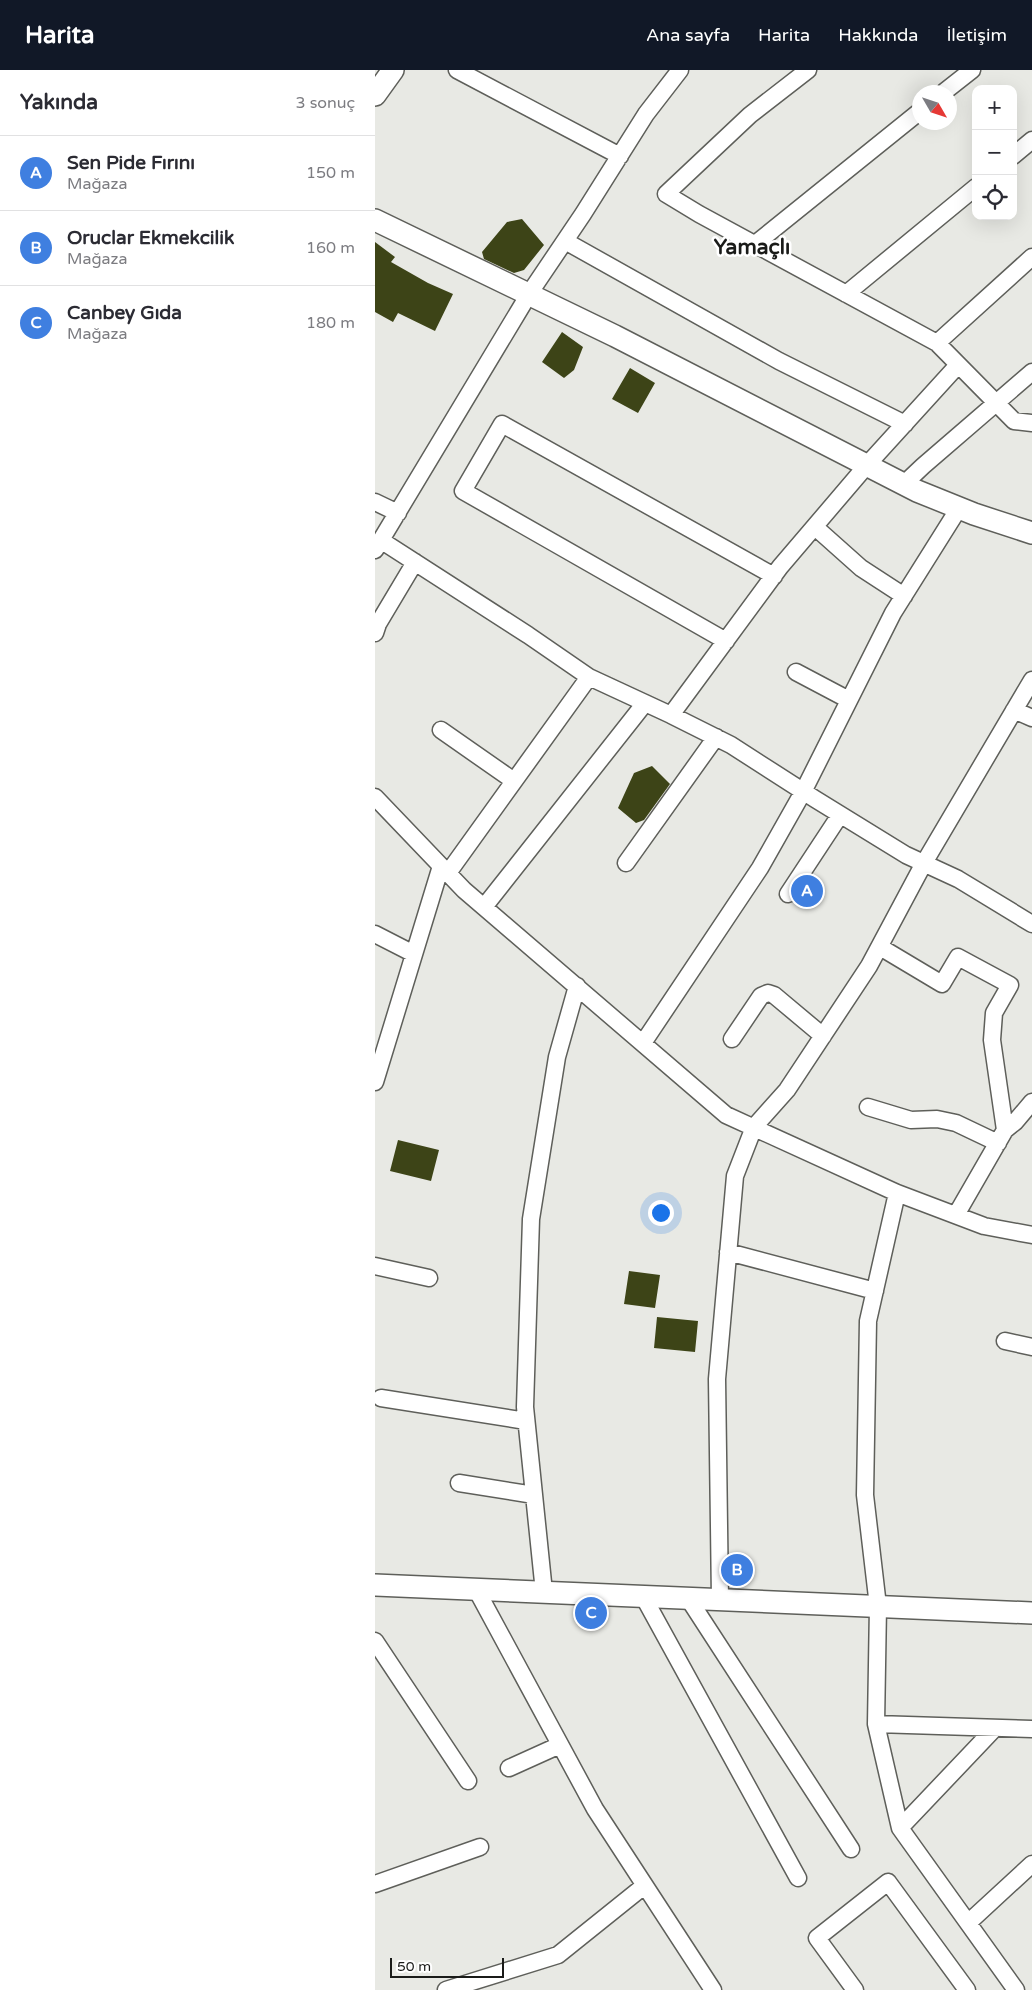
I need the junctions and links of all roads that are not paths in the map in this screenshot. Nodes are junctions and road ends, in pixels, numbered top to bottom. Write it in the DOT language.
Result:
graph roads {
  1 [pos="393,70"];
  2 [pos="457,70"];
  3 [pos="679,70"];
  4 [pos="808,70"];
  5 [pos="972,70"];
  6 [pos="953,85"];
  7 [pos="375,95"];
  8 [pos="912,118"];
  9 [pos="1032,140"];
  10 [pos="1017,153"];
  11 [pos="620,156"];
  12 [pos="972,190"];
  13 [pos="375,220"];
  14 [pos="565,241"];
  15 [pos="754,244"];
  16 [pos="1032,257"];
  17 [pos="529,294"];
  18 [pos="846,294"];
  19 [pos="937,343"];
  20 [pos="959,365"];
  21 [pos="1032,372"];
  22 [pos="996,404"];
  23 [pos="1032,423"];
  24 [pos="905,424"];
  25 [pos="867,465"];
  26 [pos="904,484"];
  27 [pos="375,502"];
  28 [pos="959,508"];
  29 [pos="398,513"];
  30 [pos="815,527"];
  31 [pos="1032,533"];
  32 [pos="378,546"];
  33 [pos="415,562"];
  34 [pos="774,576"];
  35 [pos="904,596"];
  36 [pos="375,632"];
  37 [pos="726,641"];
  38 [pos="796,672"];
  39 [pos="589,677"];
  40 [pos="1032,680"];
  41 [pos="849,700"];
  42 [pos="645,702"];
  43 [pos="1014,710"];
  44 [pos="671,714"];
  45 [pos="1032,718"];
  46 [pos="441,730"];
  47 [pos="716,737"];
  48 [pos="514,782"];
  49 [pos="803,792"];
  50 [pos="375,797"];
  51 [pos="840,814"];
  52 [pos="626,863"];
  53 [pos="924,863"];
  54 [pos="444,870"];
  55 [pos="788,894"];
  56 [pos="484,907"];
  57 [pos="1032,924"];
  58 [pos="375,934"];
  59 [pos="880,947"];
  60 [pos="415,954"];
  61 [pos="577,986"];
  62 [pos="823,1036"];
  63 [pos="732,1039"];
  64 [pos="643,1043"];
  65 [pos="379,1051"];
  66 [pos="375,1082"];
  67 [pos="1032,1102"];
  68 [pos="868,1107"];
  69 [pos="754,1127"];
  70 [pos="1001,1136"];
  71 [pos="897,1193"];
  72 [pos="956,1215"];
  73 [pos="1032,1235"];
  74 [pos="728,1252"];
  75 [pos="375,1266"];
  76 [pos="429,1278"];
  77 [pos="875,1291"];
  78 [pos="1005,1341"];
  79 [pos="1032,1347"];
  80 [pos="381,1398"];
  81 [pos="526,1421"];
  82 [pos="459,1483"];
  83 [pos="534,1495"];
  84 [pos="375,1585"];
  85 [pos="476,1589"];
  86 [pos="544,1592"];
  87 [pos="643,1596"];
  88 [pos="688,1598"];
  89 [pos="720,1600"];
  90 [pos="878,1606"];
  91 [pos="1032,1613"];
  92 [pos="375,1641"];
  93 [pos="382,1666"];
  94 [pos="877,1724"];
  95 [pos="995,1728"];
  96 [pos="1032,1729"];
  97 [pos="560,1745"];
  98 [pos="509,1768"];
  99 [pos="468,1781"];
  100 [pos="899,1828"];
  101 [pos="479,1847"];
  102 [pos="851,1850"];
  103 [pos="1032,1864"];
  104 [pos="798,1878"];
  105 [pos="375,1884"];
  106 [pos="644,1886"];
  107 [pos="968,1922"];
  108 [pos="446,1990"];
  109 [pos="713,1990"];
  110 [pos="855,1990"];
  111 [pos="967,1990"];
  112 [pos="1017,1990"];
  1 -- 7 [label="main road"];
  2 -- 11 [label="street"];
  3 -- 11 [label="street"];
  4 -- 15 [label="street"];
  5 -- 6 [label="street"];
  8 -- 15 [label="street"];
  9 -- 10 [label="street"];
  11 -- 14 [label="street"];
  12 -- 18 [label="street"];
  13 -- 17 [label="main road"];
  14 -- 17 [label="street"];
  14 -- 24 [label="street"];
  15 -- 18 [label="street"];
  16 -- 19 [label="street"];
  17 -- 25 [label="main road"];
  17 -- 29 [label="street"];
  18 -- 19 [label="street"];
  19 -- 20 [label="street"];
  20 -- 22 [label="street"];
  20 -- 24 [label="street"];
  21 -- 22 [label="street"];
  22 -- 23 [label="street"];
  22 -- 26 [label="street"];
  24 -- 25 [label="street"];
  25 -- 26 [label="main road"];
  25 -- 30 [label="street"];
  26 -- 28 [label="main road"];
  27 -- 29 [label="street"];
  28 -- 31 [label="main road"];
  28 -- 35 [label="street"];
  29 -- 32 [label="street"];
  30 -- 34 [label="street"];
  30 -- 35 [label="street"];
  32 -- 33 [label="street"];
  33 -- 36 [label="street"];
  33 -- 39 [label="street"];
  34 -- 37 [label="street"];
  34 -- 37 [label="street"];
  35 -- 41 [label="street"];
  37 -- 44 [label="street"];
  38 -- 41 [label="street"];
  39 -- 42 [label="street"];
  39 -- 48 [label="street"];
  40 -- 43 [label="street"];
  41 -- 49 [label="street"];
  42 -- 44 [label="street"];
  42 -- 56 [label="street"];
  43 -- 45 [label="street"];
  43 -- 53 [label="street"];
  44 -- 47 [label="street"];
  46 -- 48 [label="street"];
  47 -- 49 [label="street"];
  47 -- 52 [label="street"];
  48 -- 54 [label="street"];
  49 -- 51 [label="street"];
  49 -- 64 [label="street"];
  50 -- 54 [label="street"];
  51 -- 53 [label="street"];
  51 -- 55 [label="street"];
  53 -- 57 [label="street"];
  53 -- 59 [label="street"];
  54 -- 56 [label="street"];
  54 -- 60 [label="street"];
  56 -- 61 [label="street"];
  58 -- 60 [label="street"];
  59 -- 62 [label="street"];
  59 -- 70 [label="street"];
  60 -- 65 [label="street"];
  61 -- 64 [label="street"];
  61 -- 81 [label="street"];
  62 -- 63 [label="street"];
  62 -- 69 [label="street"];
  64 -- 69 [label="street"];
  65 -- 66 [label="street"];
  67 -- 70 [label="street"];
  68 -- 70 [label="street"];
  69 -- 71 [label="street"];
  69 -- 74 [label="street"];
  70 -- 72 [label="street"];
  71 -- 72 [label="street"];
  71 -- 77 [label="street"];
  72 -- 73 [label="street"];
  74 -- 77 [label="street"];
  74 -- 89 [label="street"];
  75 -- 76 [label="street"];
  77 -- 90 [label="street"];
  78 -- 79 [label="street"];
  80 -- 81 [label="street"];
  81 -- 83 [label="street"];
  82 -- 83 [label="street"];
  83 -- 86 [label="street"];
  84 -- 85 [label="main road"];
  85 -- 86 [label="main road"];
  85 -- 97 [label="street"];
  86 -- 87 [label="main road"];
  87 -- 88 [label="main road"];
  87 -- 104 [label="street"];
  88 -- 89 [label="main road"];
  88 -- 102 [label="street"];
  89 -- 90 [label="main road"];
  90 -- 91 [label="main road"];
  90 -- 94 [label="street"];
  92 -- 93 [label="street"];
  93 -- 99 [label="street"];
  94 -- 95 [label="street"];
  94 -- 100 [label="street"];
  95 -- 96 [label="street"];
  95 -- 100 [label="street"];
  97 -- 98 [label="street"];
  97 -- 106 [label="street"];
  100 -- 107 [label="street"];
  101 -- 105 [label="street"];
  103 -- 107 [label="street"];
  106 -- 108 [label="street"];
  106 -- 109 [label="street"];
  107 -- 112 [label="street"];
  110 -- 111 [label="street"];
}
